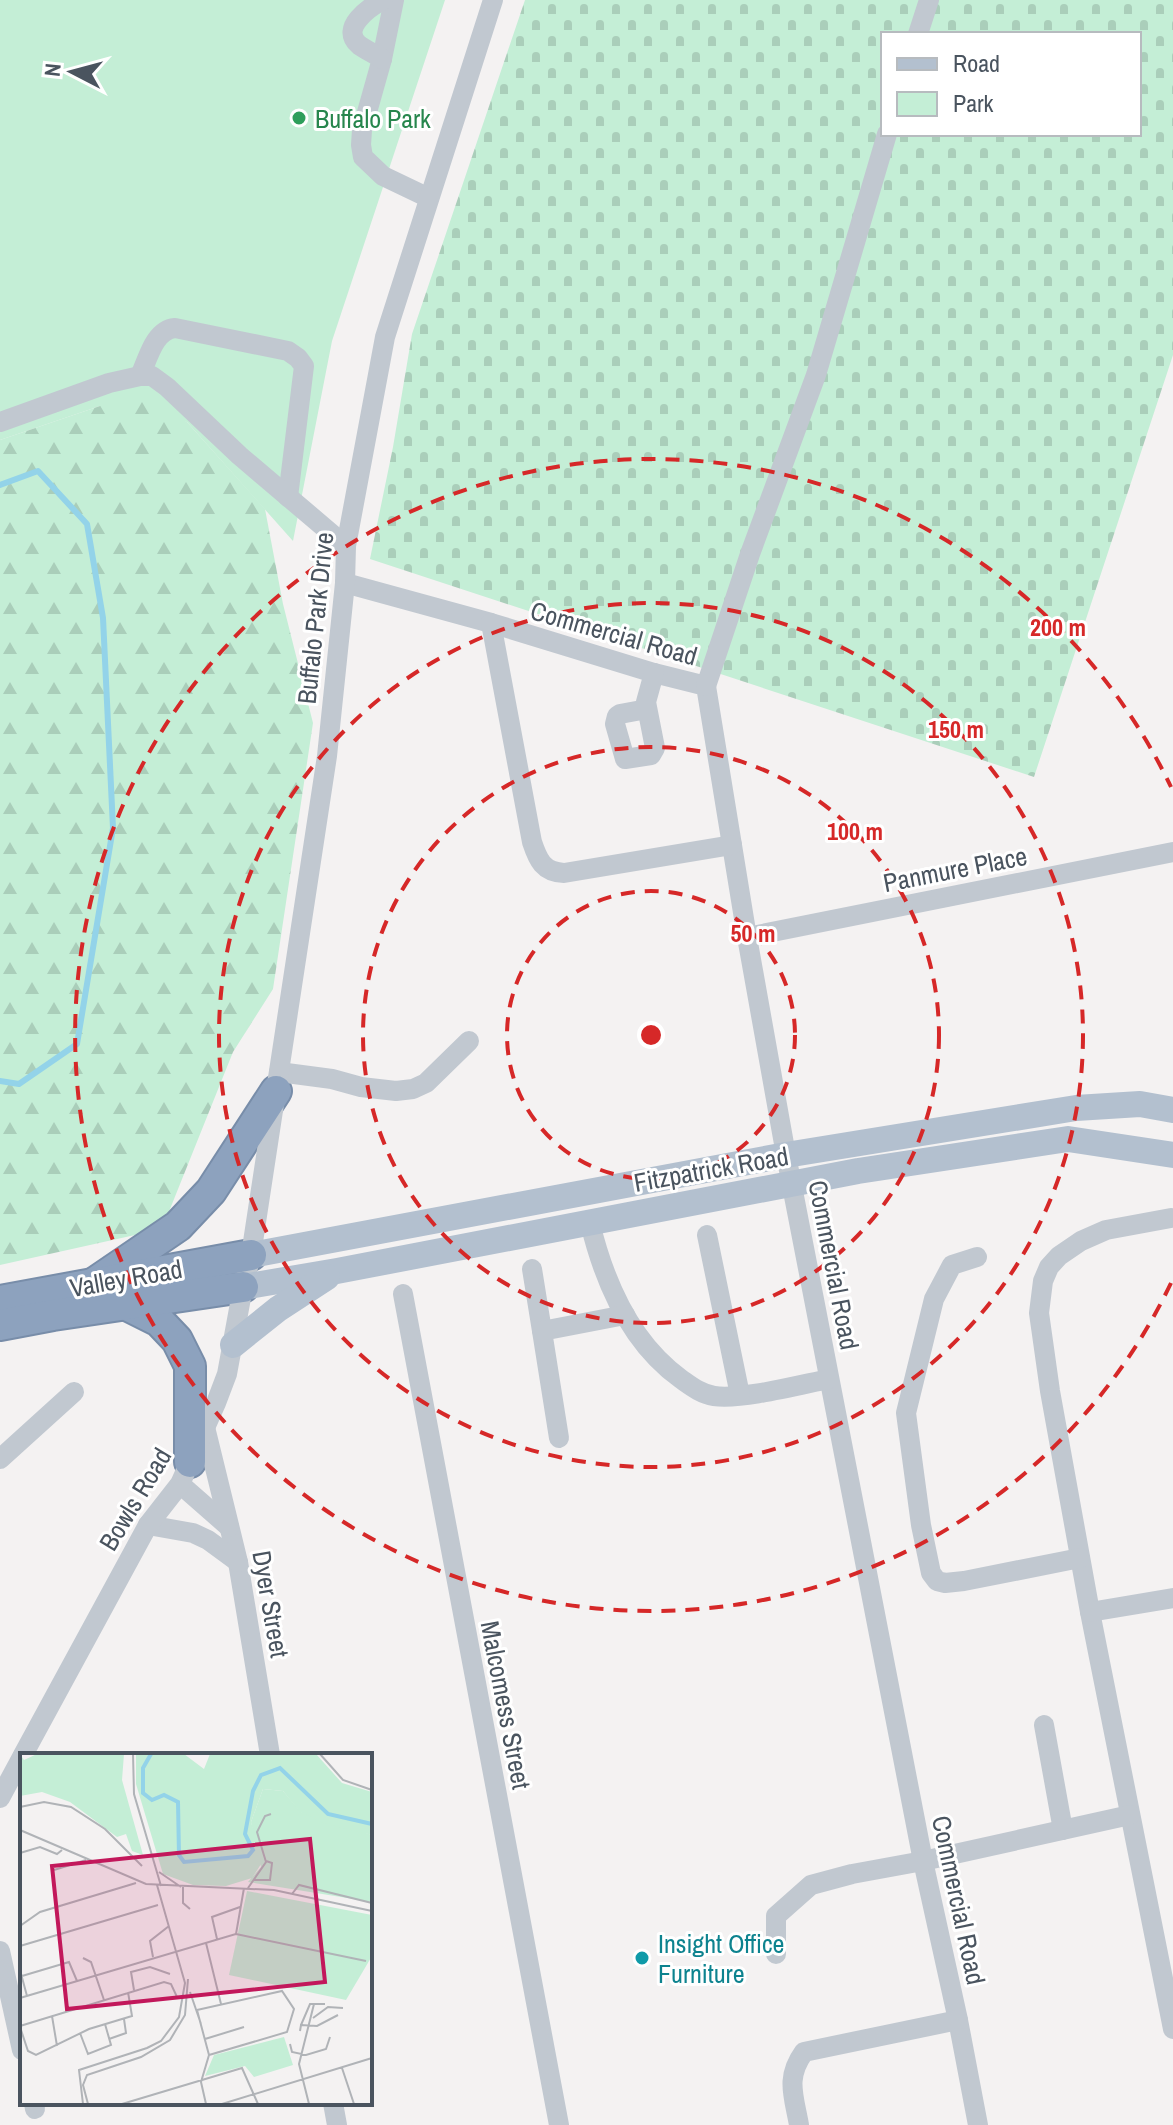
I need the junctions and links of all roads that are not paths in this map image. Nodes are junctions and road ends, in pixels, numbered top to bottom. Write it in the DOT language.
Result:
graph roads {
  1 [pos="383,0"];
  2 [pos="394,0"];
  3 [pos="493,0"];
  4 [pos="929,0"];
  5 [pos="919,32"];
  6 [pos="382,59"];
  7 [pos="886,136"];
  8 [pos="429,198"];
  9 [pos="140,376"];
  10 [pos="0,422"];
  11 [pos="288,497"];
  12 [pos="346,546"];
  13 [pos="345,583"];
  14 [pos="491,623"];
  15 [pos="654,673"];
  16 [pos="706,686"];
  17 [pos="647,709"];
  18 [pos="732,845"];
  19 [pos="1173,852"];
  20 [pos="747,937"];
  21 [pos="469,1041"];
  22 [pos="278,1082"];
  23 [pos="1173,1096"];
  24 [pos="1140,1104"];
  25 [pos="1173,1110"];
  26 [pos="786,1155"];
  27 [pos="1173,1155"];
  28 [pos="792,1184"];
  29 [pos="1171,1218"];
  30 [pos="590,1223"];
  31 [pos="707,1235"];
  32 [pos="251,1255"];
  33 [pos="977,1257"];
  34 [pos="532,1269"];
  35 [pos="337,1271"];
  36 [pos="93,1284"];
  37 [pos="243,1287"];
  38 [pos="403,1294"];
  39 [pos="0,1301"];
  40 [pos="125,1304"];
  41 [pos="625,1315"];
  42 [pos="0,1325"];
  43 [pos="542,1331"];
  44 [pos="233,1345"];
  45 [pos="829,1379"];
  46 [pos="74,1392"];
  47 [pos="740,1395"];
  48 [pos="205,1427"];
  49 [pos="559,1438"];
  50 [pos="0,1459"];
  51 [pos="185,1473"];
  52 [pos="148,1525"];
  53 [pos="229,1527"];
  54 [pos="1080,1558"];
  55 [pos="238,1562"];
  56 [pos="1173,1598"];
  57 [pos="1090,1612"];
  58 [pos="1044,1725"];
  59 [pos="25,1753"];
  60 [pos="270,1753"];
  61 [pos="20,1761"];
  62 [pos="0,1798"];
  63 [pos="1130,1815"];
  64 [pos="1063,1830"];
  65 [pos="923,1861"];
  66 [pos="0,1951"];
  67 [pos="776,1954"];
  68 [pos="958,2020"];
  69 [pos="1173,2029"];
  70 [pos="20,2041"];
  71 [pos="333,2105"];
  72 [pos="337,2125"];
  73 [pos="559,2125"];
  74 [pos="799,2125"];
  75 [pos="978,2125"];
  1 -- 6 [label="street"];
  2 -- 6 [label="street"];
  3 -- 8 [label="street, Buffalo Park Drive"];
  4 -- 5 [label="street"];
  6 -- 8 [label="street"];
  7 -- 16 [label="street"];
  8 -- 12 [label="street, Buffalo Park Drive"];
  9 -- 10 [label="street"];
  9 -- 11 [label="street"];
  9 -- 11 [label="street"];
  11 -- 12 [label="street"];
  12 -- 13 [label="street, Buffalo Park Drive"];
  13 -- 14 [label="street, Commercial Road"];
  13 -- 22 [label="street, Buffalo Park Drive"];
  14 -- 15 [label="street, Commercial Road"];
  14 -- 18 [label="street"];
  15 -- 16 [label="street, Commercial Road"];
  15 -- 17 [label="street"];
  16 -- 18 [label="street, Commercial Road"];
  18 -- 20 [label="street, Commercial Road"];
  19 -- 20 [label="street, Panmure Place"];
  20 -- 26 [label="street, Commercial Road"];
  21 -- 22 [label="street"];
  22 -- 32 [label="street, Buffalo Park Drive"];
  22 -- 36 [label="highway"];
  23 -- 24 [label="street, Fitzpatrick Road"];
  24 -- 25 [label="main road"];
  24 -- 26 [label="main road, Fitzpatrick Road"];
  26 -- 28 [label="street, Commercial Road"];
  26 -- 32 [label="main road, Fitzpatrick Road"];
  27 -- 28 [label="main road, Fitzpatrick Road"];
  28 -- 30 [label="main road, Fitzpatrick Road"];
  28 -- 45 [label="street, Commercial Road"];
  29 -- 54 [label="street"];
  30 -- 35 [label="main road, Fitzpatrick Road"];
  30 -- 41 [label="street"];
  31 -- 47 [label="street"];
  32 -- 36 [label="highway, Valley Road"];
  32 -- 37 [label="street, Bowls Road"];
  33 -- 54 [label="street"];
  34 -- 43 [label="street"];
  35 -- 37 [label="main road, Fitzpatrick Road"];
  35 -- 44 [label="main road"];
  36 -- 39 [label="highway, Valley Road"];
  37 -- 40 [label="highway, Valley Road"];
  37 -- 44 [label="street, Bowls Road"];
  38 -- 73 [label="street, Malcomess Street"];
  40 -- 42 [label="highway, Valley Road"];
  40 -- 51 [label="highway"];
  41 -- 43 [label="street"];
  41 -- 47 [label="street"];
  43 -- 49 [label="street"];
  44 -- 48 [label="street, Bowls Road"];
  45 -- 47 [label="street"];
  45 -- 65 [label="street, Commercial Road"];
  46 -- 50 [label="street"];
  48 -- 51 [label="street, Bowls Road"];
  48 -- 53 [label="street"];
  51 -- 52 [label="street, Bowls Road"];
  51 -- 53 [label="street, Dyer Street"];
  52 -- 55 [label="street"];
  52 -- 59 [label="street, Bowls Road"];
  53 -- 55 [label="street, Dyer Street"];
  54 -- 57 [label="street"];
  55 -- 60 [label="street, Dyer Street"];
  56 -- 57 [label="street"];
  57 -- 63 [label="street"];
  58 -- 64 [label="street"];
  61 -- 62 [label="street, Bowls Road"];
  63 -- 64 [label="street"];
  63 -- 69 [label="street"];
  64 -- 65 [label="street"];
  65 -- 67 [label="street"];
  65 -- 68 [label="street, Commercial Road"];
  66 -- 70 [label="street"];
  68 -- 74 [label="street"];
  68 -- 75 [label="street, Commercial Road"];
  71 -- 72 [label="street"];
}
